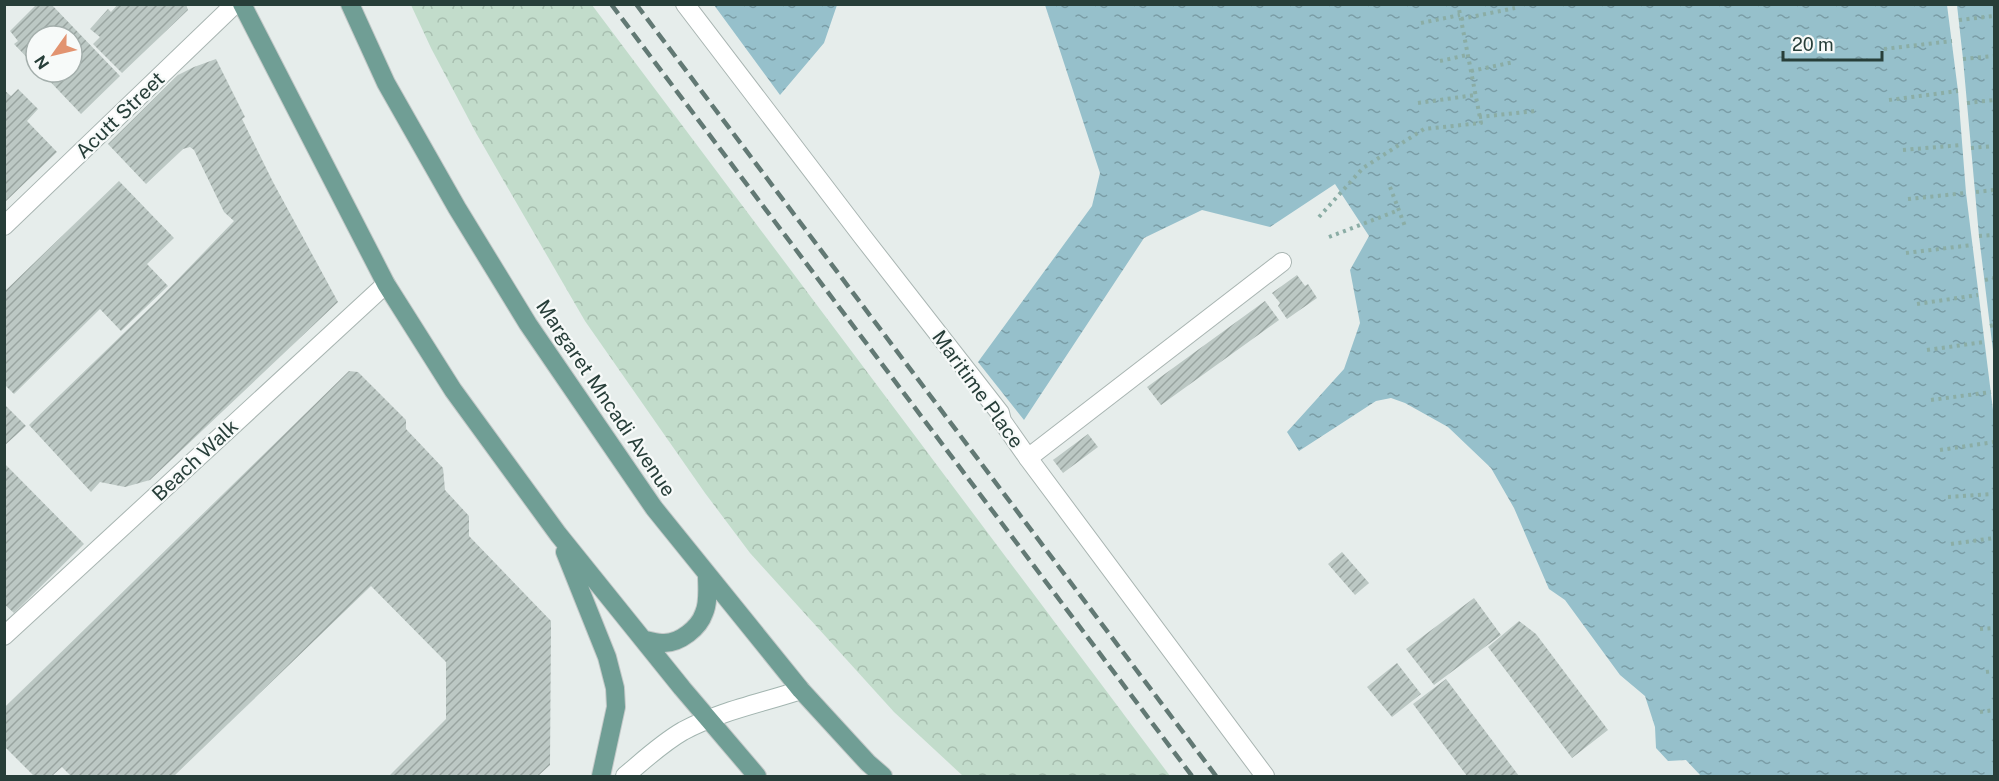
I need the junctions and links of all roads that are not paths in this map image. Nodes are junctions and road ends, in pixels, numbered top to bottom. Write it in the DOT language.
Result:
graph roads {
  1 [pos="235,4"];
  2 [pos="242,4"];
  3 [pos="350,4"];
  4 [pos="685,4"];
  5 [pos="4,226"];
  6 [pos="1282,262"];
  7 [pos="386,284"];
  8 [pos="1028,458"];
  9 [pos="558,534"];
  10 [pos="707,575"];
  11 [pos="4,636"];
  12 [pos="644,640"];
  13 [pos="801,690"];
  14 [pos="709,720"];
  15 [pos="601,777"];
  16 [pos="625,777"];
  17 [pos="757,777"];
  18 [pos="883,777"];
  19 [pos="1265,777"];
  1 -- 5 [label="street, Acutt Street"];
  2 -- 7 [label="main road"];
  3 -- 10 [label="main road, Margaret Mncadi Avenue"];
  4 -- 8 [label="street, Maritime Place"];
  6 -- 8 [label="street"];
  7 -- 9 [label="main road"];
  7 -- 11 [label="street, Beach Walk"];
  8 -- 19 [label="street, Maritime Place"];
  9 -- 12 [label="main road"];
  9 -- 15 [label="main road"];
  10 -- 12 [label="main road"];
  10 -- 13 [label="main road, Margaret Mncadi Avenue"];
  12 -- 14 [label="main road"];
  13 -- 14 [label="street"];
  13 -- 18 [label="main road, Margaret Mncadi Avenue"];
  14 -- 16 [label="street"];
  14 -- 17 [label="main road"];
}
